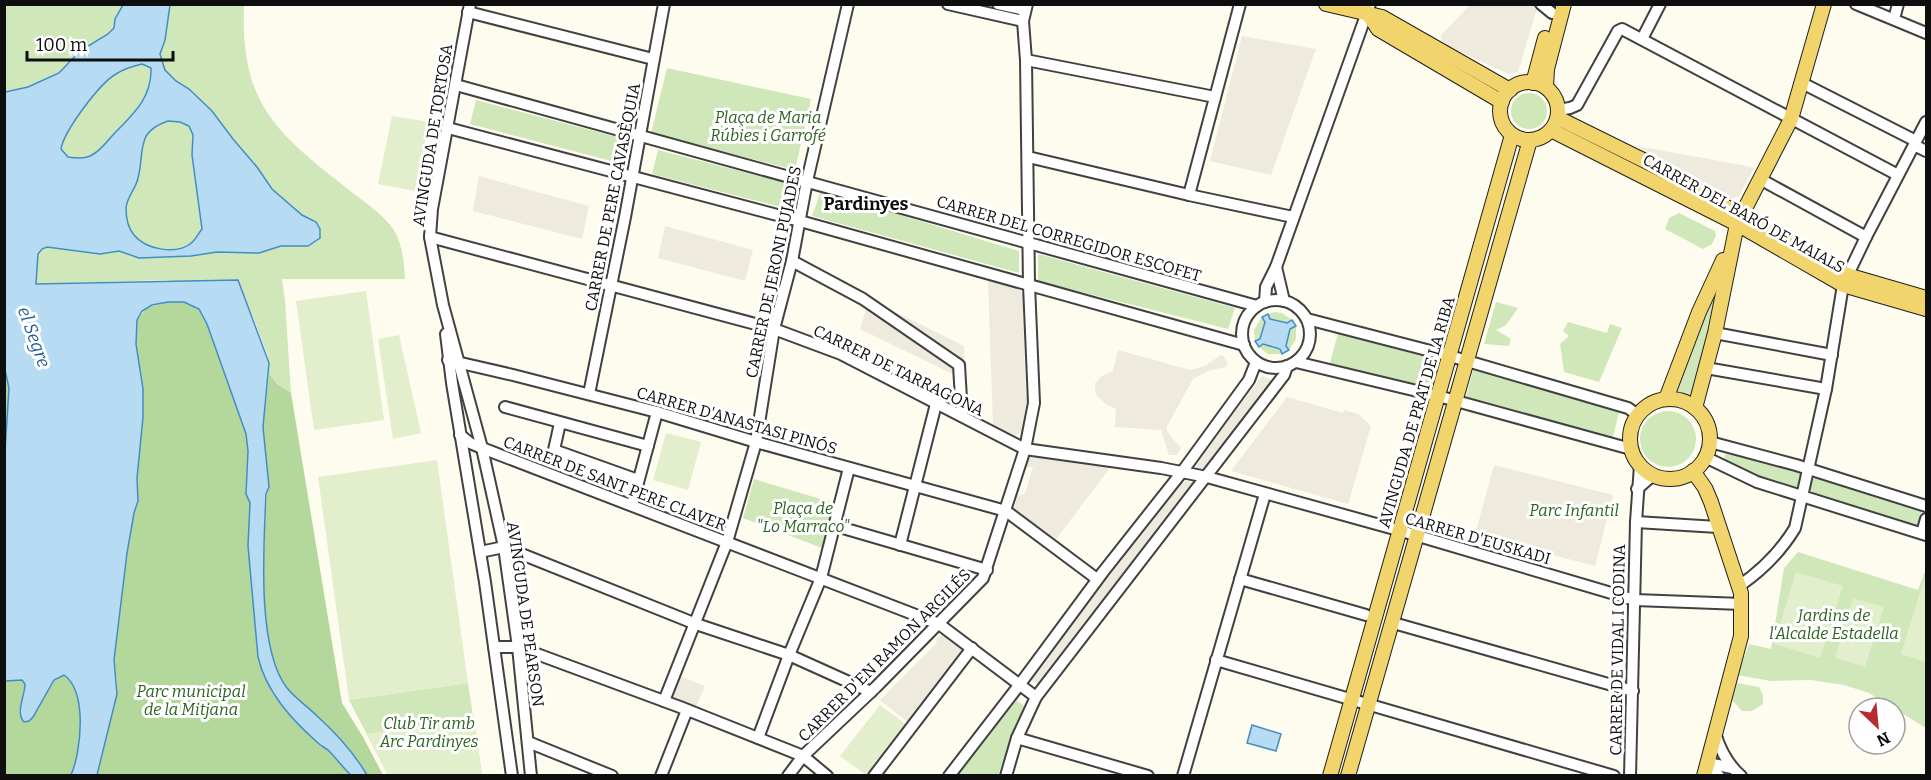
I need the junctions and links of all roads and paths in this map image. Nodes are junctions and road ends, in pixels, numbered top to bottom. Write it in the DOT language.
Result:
graph roads {
  1 [pos="664,4"];
  2 [pos="848,4"];
  3 [pos="948,4"];
  4 [pos="998,4"];
  5 [pos="1240,4"];
  6 [pos="1326,4"];
  7 [pos="1541,4"];
  8 [pos="1564,4"];
  9 [pos="1660,4"];
  10 [pos="1824,4"];
  11 [pos="1856,4"];
  12 [pos="1898,4"];
  13 [pos="469,8"];
  14 [pos="1368,8"];
  15 [pos="1553,9"];
  16 [pos="1025,12"];
  17 [pos="1894,19"];
  18 [pos="1926,33"];
  19 [pos="1642,39"];
  20 [pos="653,59"];
  21 [pos="1026,60"];
  22 [pos="1802,83"];
  23 [pos="1539,85"];
  24 [pos="456,86"];
  25 [pos="1510,90"];
  26 [pos="1215,97"];
  27 [pos="1502,102"];
  28 [pos="1556,119"];
  29 [pos="1791,119"];
  30 [pos="1926,122"];
  31 [pos="448,128"];
  32 [pos="639,135"];
  33 [pos="1512,135"];
  34 [pos="1530,140"];
  35 [pos="1915,143"];
  36 [pos="1926,151"];
  37 [pos="1028,156"];
  38 [pos="1898,175"];
  39 [pos="632,178"];
  40 [pos="1760,179"];
  41 [pos="807,181"];
  42 [pos="1190,195"];
  43 [pos="1293,217"];
  44 [pos="1739,219"];
  45 [pos="800,221"];
  46 [pos="430,237"];
  47 [pos="1866,237"];
  48 [pos="1029,242"];
  49 [pos="1731,246"];
  50 [pos="792,261"];
  51 [pos="1276,267"];
  52 [pos="1845,280"];
  53 [pos="611,285"];
  54 [pos="1029,285"];
  55 [pos="1926,298"];
  56 [pos="1284,301"];
  57 [pos="1261,304"];
  58 [pos="1926,309"];
  59 [pos="1306,319"];
  60 [pos="774,329"];
  61 [pos="1715,333"];
  62 [pos="1244,345"];
  63 [pos="1832,355"];
  64 [pos="1450,356"];
  65 [pos="453,361"];
  66 [pos="1468,361"];
  67 [pos="1256,362"];
  68 [pos="1291,364"];
  69 [pos="1706,368"];
  70 [pos="1826,389"];
  71 [pos="589,394"];
  72 [pos="1438,396"];
  73 [pos="1666,399"];
  74 [pos="1457,401"];
  75 [pos="936,404"];
  76 [pos="505,407"];
  77 [pos="1695,408"];
  78 [pos="657,412"];
  79 [pos="1638,415"];
  80 [pos="962,416"];
  81 [pos="560,423"];
  82 [pos="460,435"];
  83 [pos="756,442"];
  84 [pos="1710,442"];
  85 [pos="648,446"];
  86 [pos="1026,449"];
  87 [pos="1631,449"];
  88 [pos="483,453"];
  89 [pos="1705,457"];
  90 [pos="464,460"];
  91 [pos="1640,465"];
  92 [pos="849,468"];
  93 [pos="1809,470"];
  94 [pos="1693,471"];
  95 [pos="1182,472"];
  96 [pos="1653,475"];
  97 [pos="1207,477"];
  98 [pos="638,480"];
  99 [pos="915,486"];
  100 [pos="1637,489"];
  101 [pos="1265,494"];
  102 [pos="1804,496"];
  103 [pos="632,505"];
  104 [pos="1926,506"];
  105 [pos="1006,511"];
  106 [pos="1926,519"];
  107 [pos="1636,522"];
  108 [pos="836,526"];
  109 [pos="1718,527"];
  110 [pos="1398,530"];
  111 [pos="1924,534"];
  112 [pos="1416,536"];
  113 [pos="727,542"];
  114 [pos="900,545"];
  115 [pos="504,547"];
  116 [pos="480,552"];
  117 [pos="987,570"];
  118 [pos="821,578"];
  119 [pos="1097,579"];
  120 [pos="1240,579"];
  121 [pos="1739,586"];
  122 [pos="1635,600"];
  123 [pos="1742,604"];
  124 [pos="1366,615"];
  125 [pos="696,624"];
  126 [pos="939,624"];
  127 [pos="1397,624"];
  128 [pos="494,647"];
  129 [pos="518,647"];
  130 [pos="972,648"];
  131 [pos="789,655"];
  132 [pos="1216,660"];
  133 [pos="1020,684"];
  134 [pos="1633,691"];
  135 [pos="871,692"];
  136 [pos="1036,698"];
  137 [pos="1351,700"];
  138 [pos="664,701"];
  139 [pos="1369,705"];
  140 [pos="687,710"];
  141 [pos="1715,732"];
  142 [pos="758,738"];
  143 [pos="1017,738"];
  144 [pos="528,742"];
  145 [pos="803,756"];
  146 [pos="1705,770"];
  147 [pos="1736,772"];
  148 [pos="512,776"];
  149 [pos="531,776"];
  150 [pos="612,776"];
  151 [pos="661,776"];
  152 [pos="788,776"];
  153 [pos="827,776"];
  154 [pos="874,776"];
  155 [pos="949,776"];
  156 [pos="1006,776"];
  157 [pos="1148,776"];
  158 [pos="1183,776"];
  159 [pos="1329,776"];
  160 [pos="1348,776"];
  161 [pos="1614,776"];
  162 [pos="1630,776"];
  163 [pos="1719,776"];
  1 -- 20 [label="street, CARRER DE PERE CAVASÈQUIA"];
  2 -- 41 [label="street, CARRER DE JERONI PUJADES"];
  3 -- 16 [label="street"];
  4 -- 16 [label="street"];
  5 -- 26 [label="street"];
  6 -- 14 [label="main road"];
  7 -- 15 [label="street"];
  8 -- 23 [label="main road"];
  9 -- 19 [label="street"];
  10 -- 22 [label="main road"];
  11 -- 17 [label="street"];
  12 -- 17 [label="street"];
  13 -- 20 [label="street"];
  13 -- 24 [label="street, AVINGUDA DE TORTOSA"];
  14 -- 25 [label="main road"];
  14 -- 27 [label="main road"];
  14 -- 43 [label="street"];
  15 -- 23 [label="main road"];
  16 -- 21 [label="street, CARRER D'EN RAMON ARGILÉS"];
  17 -- 18 [label="street"];
  19 -- 28 [label="street"];
  19 -- 29 [label="street"];
  20 -- 32 [label="street, CARRER DE PERE CAVASÈQUIA"];
  21 -- 26 [label="street"];
  21 -- 37 [label="street, CARRER D'EN RAMON ARGILÉS"];
  22 -- 29 [label="main road"];
  22 -- 35 [label="street"];
  23 -- 25 [label="main road"];
  23 -- 28 [label="main road"];
  24 -- 31 [label="street, AVINGUDA DE TORTOSA"];
  24 -- 32 [label="street, CARRER DEL CORREGIDOR ESCOFET"];
  25 -- 27 [label="main road"];
  26 -- 42 [label="street"];
  27 -- 33 [label="main road"];
  28 -- 34 [label="main road"];
  28 -- 44 [label="main road, CARRER DEL BARÓ DE MAIALS"];
  29 -- 38 [label="street"];
  29 -- 40 [label="main road"];
  30 -- 35 [label="street"];
  31 -- 39 [label="street"];
  31 -- 46 [label="street, AVINGUDA DE TORTOSA"];
  32 -- 39 [label="street, CARRER DE PERE CAVASÈQUIA"];
  32 -- 41 [label="street, CARRER DEL CORREGIDOR ESCOFET"];
  33 -- 34 [label="main road"];
  33 -- 64 [label="main road, AVINGUDA DE PRAT DE LA RIBA"];
  34 -- 66 [label="main road"];
  35 -- 36 [label="street"];
  35 -- 38 [label="street"];
  37 -- 42 [label="street"];
  37 -- 48 [label="street, CARRER D'EN RAMON ARGILÉS"];
  38 -- 47 [label="street"];
  39 -- 45 [label="street"];
  39 -- 53 [label="street, CARRER DE PERE CAVASÈQUIA"];
  40 -- 44 [label="main road"];
  40 -- 47 [label="street"];
  41 -- 45 [label="street, CARRER DE JERONI PUJADES"];
  41 -- 48 [label="street, CARRER DEL CORREGIDOR ESCOFET"];
  42 -- 43 [label="street"];
  43 -- 51 [label="street"];
  44 -- 49 [label="main road"];
  44 -- 52 [label="main road, CARRER DEL BARÓ DE MAIALS"];
  45 -- 50 [label="street, CARRER DE JERONI PUJADES"];
  45 -- 54 [label="street"];
  46 -- 53 [label="street, CARRER DE TARRAGONA"];
  46 -- 65 [label="street, AVINGUDA DE TORTOSA"];
  47 -- 52 [label="street"];
  48 -- 54 [label="street, CARRER D'EN RAMON ARGILÉS"];
  48 -- 57 [label="street, CARRER DEL CORREGIDOR ESCOFET"];
  49 -- 61 [label="main road"];
  49 -- 73 [label="main road"];
  50 -- 60 [label="street, CARRER DE JERONI PUJADES"];
  50 -- 80 [label="street"];
  51 -- 56 [label="street"];
  51 -- 57 [label="street"];
  52 -- 55 [label="main road, CARRER DEL BARÓ DE MAIALS"];
  52 -- 58 [label="main road, CARRER DEL BARÓ DE MAIALS"];
  52 -- 63 [label="street"];
  53 -- 60 [label="street, CARRER DE TARRAGONA"];
  53 -- 71 [label="street, CARRER DE PERE CAVASÈQUIA"];
  54 -- 62 [label="street"];
  54 -- 86 [label="street, CARRER D'EN RAMON ARGILÉS"];
  56 -- 57 [label="street"];
  56 -- 59 [label="street"];
  57 -- 62 [label="street"];
  59 -- 64 [label="street"];
  59 -- 68 [label="street"];
  60 -- 75 [label="street, CARRER DE TARRAGONA"];
  60 -- 83 [label="street, CARRER DE JERONI PUJADES"];
  61 -- 63 [label="street"];
  61 -- 69 [label="main road"];
  62 -- 67 [label="street"];
  63 -- 70 [label="street"];
  64 -- 66 [label="street"];
  64 -- 72 [label="main road, AVINGUDA DE PRAT DE LA RIBA"];
  65 -- 71 [label="street, CARRER D'ANASTASI PINÓS"];
  65 -- 82 [label="street"];
  65 -- 88 [label="street, AVINGUDA DE PEARSON"];
  66 -- 74 [label="main road"];
  66 -- 79 [label="street"];
  67 -- 68 [label="street"];
  67 -- 95 [label="street"];
  68 -- 72 [label="street"];
  68 -- 97 [label="street"];
  69 -- 70 [label="street"];
  69 -- 77 [label="main road"];
  70 -- 93 [label="street"];
  71 -- 78 [label="street, CARRER D'ANASTASI PINÓS"];
  72 -- 74 [label="street"];
  72 -- 110 [label="main road, AVINGUDA DE PRAT DE LA RIBA"];
  73 -- 77 [label="main road"];
  73 -- 79 [label="main road"];
  74 -- 87 [label="street"];
  74 -- 112 [label="main road"];
  75 -- 80 [label="street, CARRER DE TARRAGONA"];
  75 -- 99 [label="street"];
  76 -- 81 [label="street"];
  77 -- 84 [label="main road"];
  78 -- 83 [label="street, CARRER D'ANASTASI PINÓS"];
  78 -- 85 [label="street"];
  79 -- 87 [label="main road"];
  80 -- 86 [label="street, CARRER DE TARRAGONA"];
  81 -- 85 [label="street"];
  81 -- 98 [label="street"];
  82 -- 88 [label="street"];
  82 -- 90 [label="street"];
  83 -- 92 [label="street, CARRER D'ANASTASI PINÓS"];
  83 -- 113 [label="street, CARRER DE JERONI PUJADES"];
  84 -- 89 [label="main road"];
  84 -- 93 [label="street"];
  85 -- 98 [label="street"];
  86 -- 95 [label="street, CARRER DE TARRAGONA"];
  86 -- 105 [label="street, CARRER D'EN RAMON ARGILÉS"];
  87 -- 91 [label="main road"];
  88 -- 90 [label="street"];
  88 -- 103 [label="street, CARRER DE SANT PERE CLAVER"];
  88 -- 115 [label="street, AVINGUDA DE PEARSON"];
  89 -- 94 [label="main road"];
  89 -- 102 [label="street"];
  90 -- 116 [label="street"];
  91 -- 96 [label="main road"];
  91 -- 100 [label="street, CARRER DE VIDAL I CODINA"];
  92 -- 99 [label="street, CARRER D'ANASTASI PINÓS"];
  92 -- 108 [label="street"];
  93 -- 102 [label="street"];
  93 -- 104 [label="street"];
  94 -- 96 [label="main road"];
  94 -- 109 [label="main road"];
  95 -- 97 [label="street, CARRER DE TARRAGONA"];
  95 -- 119 [label="street"];
  96 -- 100 [label="street"];
  97 -- 101 [label="street, CARRER D'EUSKADI"];
  97 -- 136 [label="street"];
  98 -- 103 [label="street"];
  99 -- 105 [label="street, CARRER D'ANASTASI PINÓS"];
  99 -- 114 [label="street"];
  100 -- 107 [label="street, CARRER DE VIDAL I CODINA"];
  101 -- 110 [label="street, CARRER D'EUSKADI"];
  101 -- 120 [label="street"];
  102 -- 111 [label="street"];
  102 -- 121 [label="street"];
  103 -- 113 [label="street, CARRER DE SANT PERE CLAVER"];
  105 -- 117 [label="street, CARRER D'EN RAMON ARGILÉS"];
  105 -- 119 [label="street"];
  106 -- 111 [label="street"];
  107 -- 109 [label="street"];
  107 -- 122 [label="street, CARRER DE VIDAL I CODINA"];
  108 -- 114 [label="street"];
  108 -- 118 [label="street"];
  109 -- 121 [label="main road"];
  110 -- 112 [label="street, CARRER D'EUSKADI"];
  110 -- 137 [label="main road, AVINGUDA DE PRAT DE LA RIBA"];
  112 -- 122 [label="street, CARRER D'EUSKADI"];
  112 -- 139 [label="main road"];
  113 -- 118 [label="street, CARRER DE SANT PERE CLAVER"];
  113 -- 125 [label="street, CARRER DE JERONI PUJADES"];
  114 -- 117 [label="street"];
  115 -- 116 [label="street"];
  115 -- 125 [label="street"];
  115 -- 129 [label="street, AVINGUDA DE PEARSON"];
  116 -- 128 [label="street"];
  117 -- 126 [label="street, CARRER D'EN RAMON ARGILÉS"];
  118 -- 126 [label="street, CARRER DE SANT PERE CLAVER"];
  118 -- 131 [label="street"];
  119 -- 133 [label="street"];
  120 -- 124 [label="street"];
  120 -- 132 [label="street"];
  121 -- 123 [label="main road"];
  122 -- 123 [label="street, CARRER D'EUSKADI"];
  122 -- 134 [label="street, CARRER DE VIDAL I CODINA"];
  123 -- 141 [label="main road"];
  125 -- 131 [label="street"];
  125 -- 138 [label="street, CARRER DE JERONI PUJADES"];
  126 -- 130 [label="street, CARRER DE SANT PERE CLAVER"];
  126 -- 135 [label="street, CARRER D'EN RAMON ARGILÉS"];
  127 -- 134 [label="street"];
  128 -- 129 [label="street"];
  128 -- 148 [label="street"];
  129 -- 138 [label="street"];
  129 -- 144 [label="street, AVINGUDA DE PEARSON"];
  130 -- 133 [label="street, CARRER DE SANT PERE CLAVER"];
  130 -- 154 [label="street"];
  131 -- 135 [label="street"];
  131 -- 142 [label="street"];
  132 -- 137 [label="street"];
  132 -- 158 [label="street"];
  133 -- 136 [label="street, CARRER DE SANT PERE CLAVER"];
  133 -- 155 [label="street"];
  134 -- 162 [label="street, CARRER DE VIDAL I CODINA"];
  135 -- 145 [label="street, CARRER D'EN RAMON ARGILÉS"];
  136 -- 143 [label="street"];
  137 -- 139 [label="street"];
  137 -- 159 [label="main road, AVINGUDA DE PRAT DE LA RIBA"];
  138 -- 140 [label="street"];
  139 -- 160 [label="main road"];
  139 -- 161 [label="street"];
  140 -- 142 [label="street"];
  140 -- 151 [label="street"];
  141 -- 146 [label="main road"];
  141 -- 147 [label="street"];
  142 -- 145 [label="street"];
  143 -- 156 [label="street"];
  143 -- 157 [label="street"];
  144 -- 149 [label="street, AVINGUDA DE PEARSON"];
  144 -- 150 [label="street"];
  145 -- 152 [label="street, CARRER D'EN RAMON ARGILÉS"];
  145 -- 153 [label="street"];
  146 -- 147 [label="street"];
  146 -- 163 [label="street"];
}
